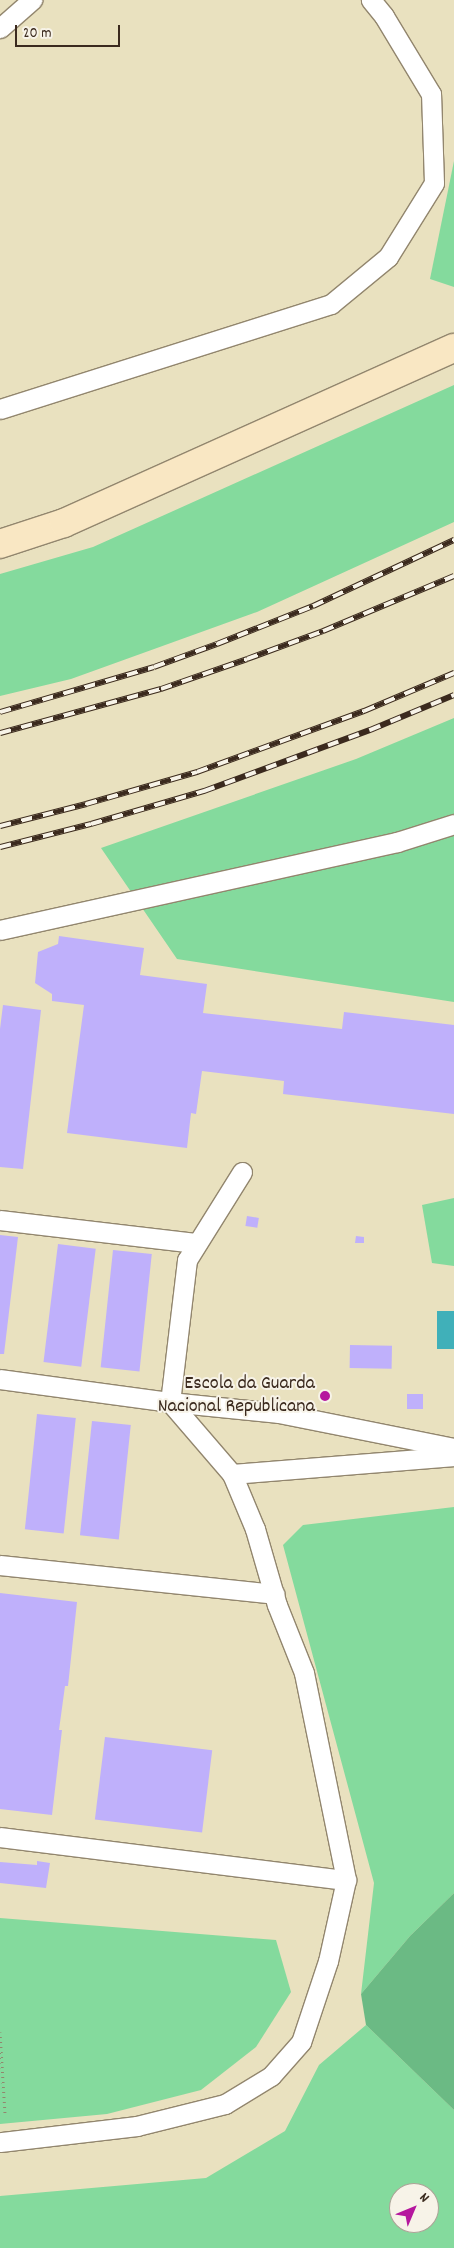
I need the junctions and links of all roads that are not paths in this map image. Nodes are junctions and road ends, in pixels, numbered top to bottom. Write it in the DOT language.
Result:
graph roads {
  1 [pos="32,0"];
  2 [pos="371,0"];
  3 [pos="0,28"];
  4 [pos="454,348"];
  5 [pos="0,409"];
  6 [pos="0,544"];
  7 [pos="454,824"];
  8 [pos="0,930"];
  9 [pos="242,1172"];
  10 [pos="0,1220"];
  11 [pos="197,1243"];
  12 [pos="0,1379"];
  13 [pos="170,1402"];
  14 [pos="454,1448"];
  15 [pos="454,1456"];
  16 [pos="232,1474"];
  17 [pos="0,1565"];
  18 [pos="274,1594"];
  19 [pos="0,1837"];
  20 [pos="346,1880"];
  21 [pos="4,2142"];
  1 -- 3 [label="lane"];
  2 -- 5 [label="lane"];
  4 -- 6 [label="street"];
  7 -- 8 [label="lane"];
  9 -- 11 [label="lane"];
  10 -- 11 [label="lane"];
  11 -- 13 [label="lane"];
  12 -- 13 [label="lane"];
  13 -- 14 [label="lane"];
  13 -- 16 [label="lane"];
  15 -- 16 [label="lane"];
  16 -- 18 [label="lane"];
  17 -- 18 [label="lane"];
  18 -- 20 [label="lane"];
  19 -- 20 [label="lane"];
  20 -- 21 [label="lane"];
}
